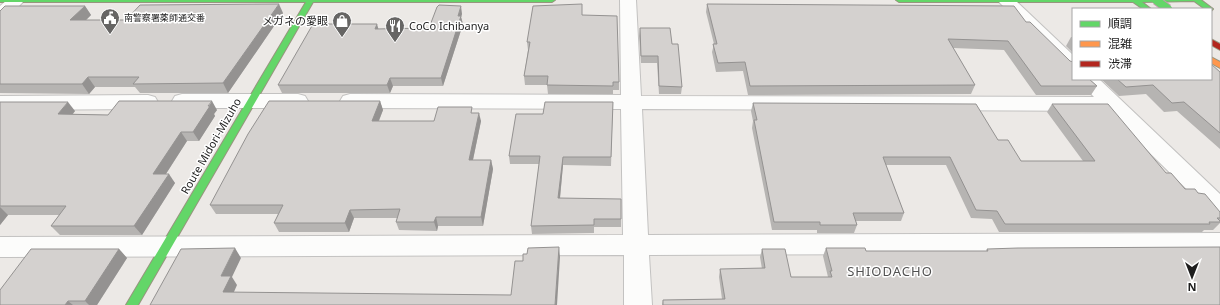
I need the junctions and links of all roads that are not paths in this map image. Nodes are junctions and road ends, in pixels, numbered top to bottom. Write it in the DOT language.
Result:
graph roads {
  1 [pos="0,0"];
  2 [pos="17,0"];
  3 [pos="311,0"];
  4 [pos="552,0"];
  5 [pos="628,0"];
  6 [pos="899,0"];
  7 [pos="1005,0"];
  8 [pos="1135,0"];
  9 [pos="1156,0"];
  10 [pos="1192,0"];
  11 [pos="1196,0"];
  12 [pos="1209,0"];
  13 [pos="1146,8"];
  14 [pos="1167,8"];
  15 [pos="1210,8"];
  16 [pos="1214,10"];
  17 [pos="0,15"];
  18 [pos="1212,42"];
  19 [pos="1220,48"];
  20 [pos="1212,60"];
  21 [pos="1072,64"];
  22 [pos="1220,66"];
  23 [pos="1088,80"];
  24 [pos="251,101"];
  25 [pos="0,103"];
  26 [pos="632,103"];
  27 [pos="1113,104"];
  28 [pos="1220,208"];
  29 [pos="1220,244"];
  30 [pos="636,245"];
  31 [pos="0,247"];
  32 [pos="167,247"];
  33 [pos="132,305"];
  34 [pos="638,305"];
  1 -- 2 [label="main road"];
  2 -- 3 [label="main road"];
  2 -- 17 [label="street"];
  3 -- 4 [label="main road"];
  3 -- 24 [label="main road, Route Midori-Mizuho"];
  5 -- 26 [label="street"];
  6 -- 7 [label="main road"];
  7 -- 8 [label="main road"];
  7 -- 21 [label="street"];
  8 -- 10 [label="main road"];
  8 -- 13 [label="main road"];
  9 -- 14 [label="main road, bridge"];
  11 -- 15 [label="main road"];
  12 -- 16 [label="main road"];
  18 -- 19 [label="main road"];
  20 -- 22 [label="main road"];
  23 -- 27 [label="street"];
  24 -- 25 [label="street"];
  24 -- 26 [label="street"];
  24 -- 32 [label="main road, Route Midori-Mizuho"];
  26 -- 27 [label="street"];
  26 -- 30 [label="street"];
  27 -- 28 [label="street"];
  29 -- 30 [label="street"];
  30 -- 32 [label="street"];
  30 -- 34 [label="street"];
  31 -- 32 [label="street"];
  32 -- 33 [label="main road, Route Midori-Mizuho"];
}
